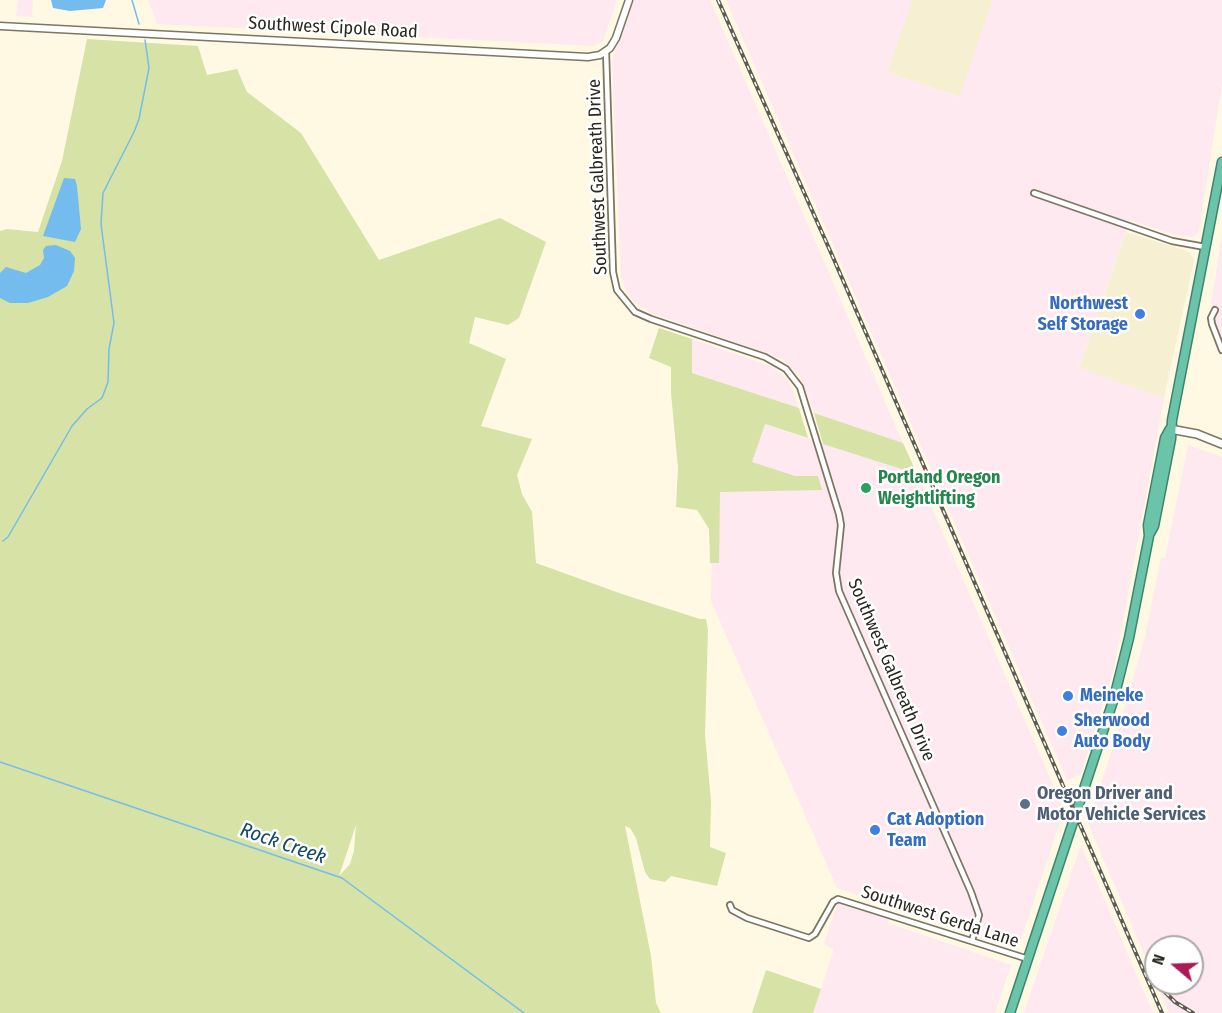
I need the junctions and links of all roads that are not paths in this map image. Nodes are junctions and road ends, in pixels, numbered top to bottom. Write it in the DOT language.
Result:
graph roads {
  1 [pos="629,0"];
  2 [pos="0,26"];
  3 [pos="606,51"];
  4 [pos="1222,162"];
  5 [pos="1034,193"];
  6 [pos="1205,247"];
  7 [pos="1215,310"];
  8 [pos="1222,350"];
  9 [pos="1170,429"];
  10 [pos="1222,444"];
  11 [pos="730,905"];
  12 [pos="972,942"];
  13 [pos="1028,959"];
  14 [pos="1010,1013"];
  1 -- 3 [label="street"];
  2 -- 3 [label="street, Southwest Cipole Road"];
  3 -- 12 [label="street, Southwest Galbreath Drive"];
  4 -- 6 [label="highway"];
  5 -- 6 [label="street"];
  6 -- 9 [label="highway"];
  7 -- 8 [label="street"];
  9 -- 10 [label="main road"];
  9 -- 13 [label="highway"];
  11 -- 12 [label="street, Southwest Gerda Lane"];
  12 -- 13 [label="street, Southwest Gerda Lane"];
  13 -- 14 [label="highway"];
}
